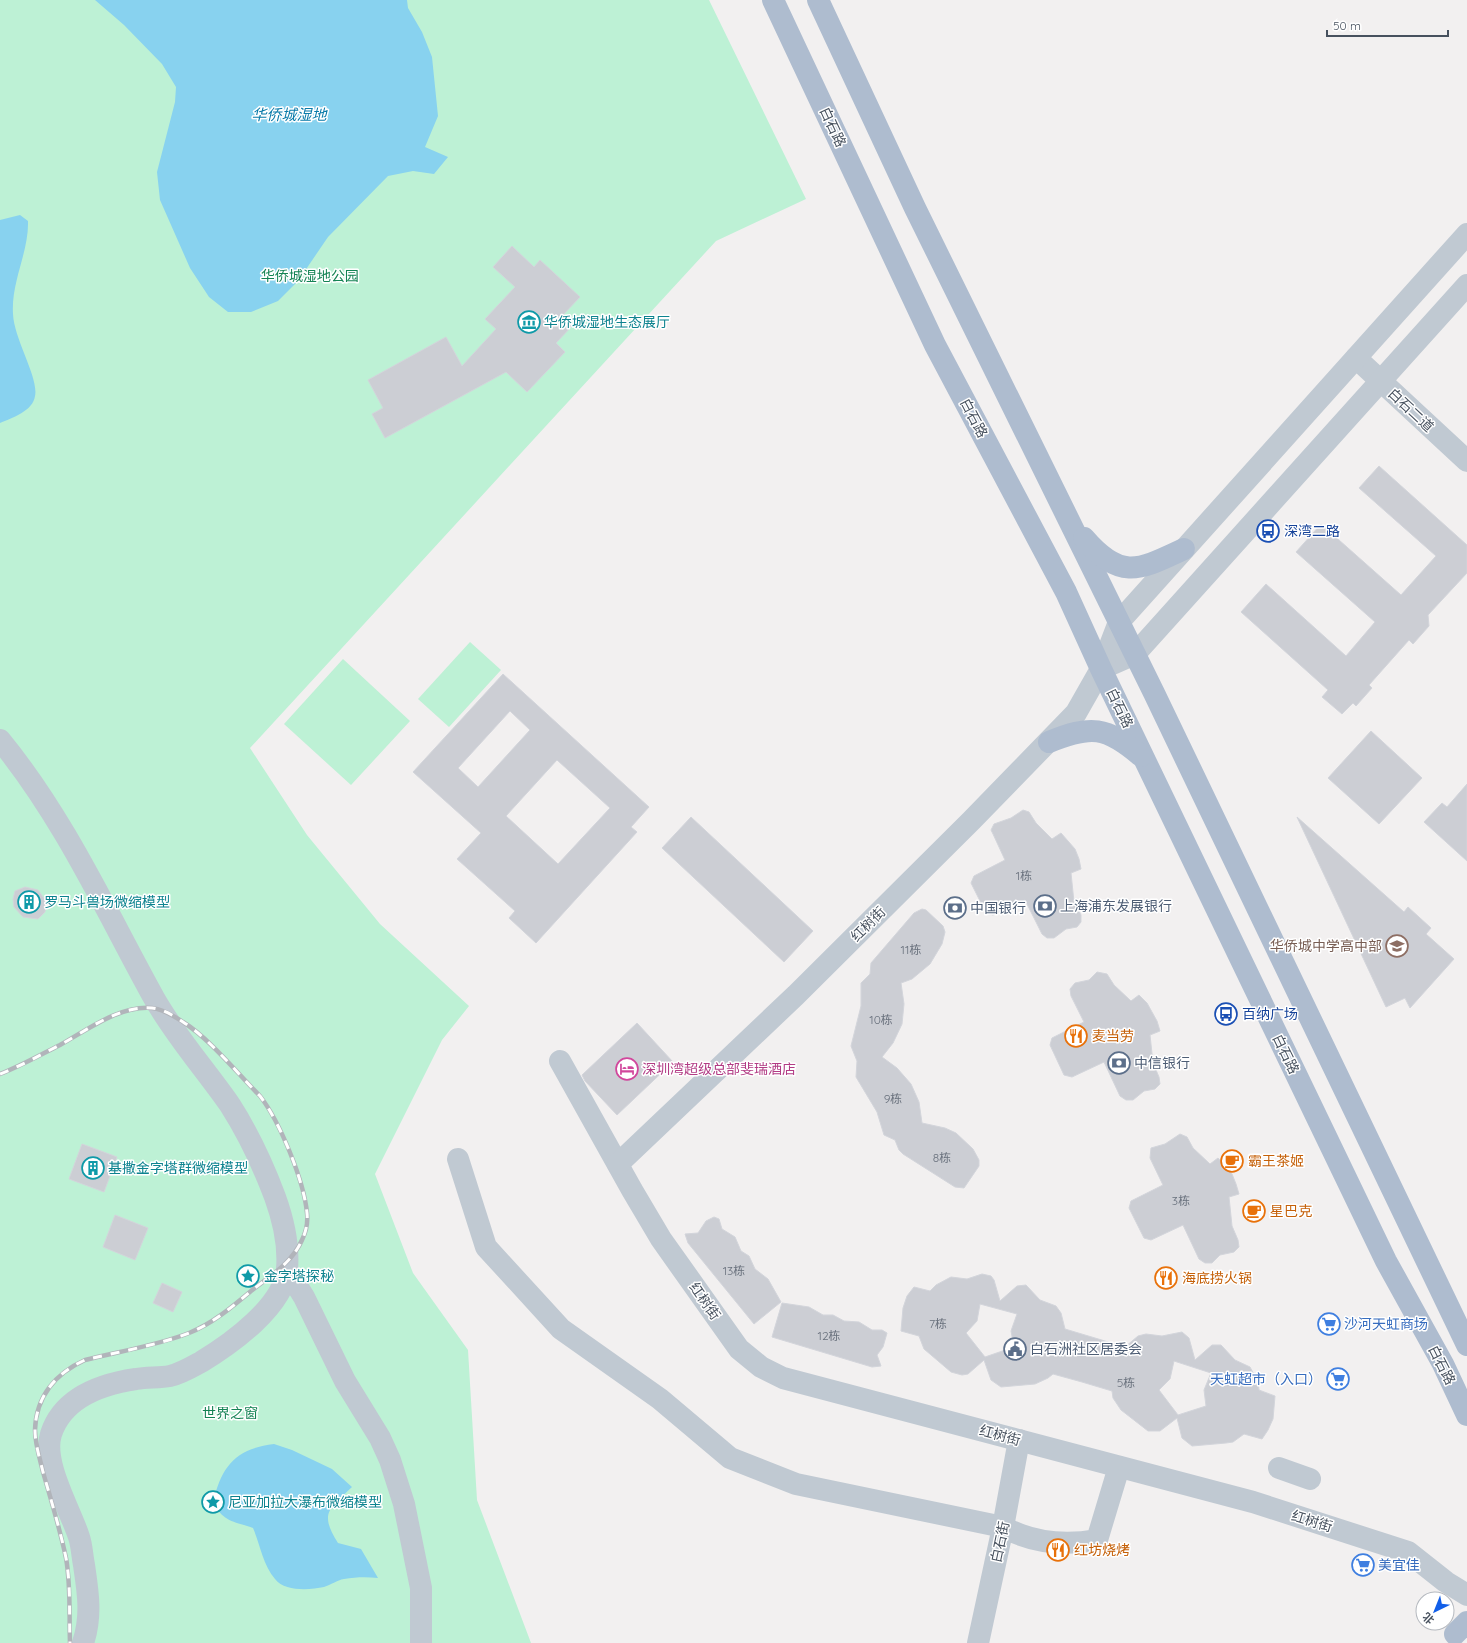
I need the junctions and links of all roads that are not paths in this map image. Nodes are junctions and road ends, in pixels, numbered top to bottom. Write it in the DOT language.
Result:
graph roads {
  1 [pos="773,0"];
  2 [pos="818,0"];
  3 [pos="1467,234"];
  4 [pos="1467,285"];
  5 [pos="1356,358"];
  6 [pos="1380,381"];
  7 [pos="1467,461"];
  8 [pos="1072,524"];
  9 [pos="1184,549"];
  10 [pos="1119,622"];
  11 [pos="1135,654"];
  12 [pos="1101,669"];
  13 [pos="1049,742"];
  14 [pos="2,747"];
  15 [pos="1144,758"];
  16 [pos="560,1061"];
  17 [pos="458,1159"];
  18 [pos="618,1164"];
  19 [pos="288,1270"];
  20 [pos="1467,1345"];
  21 [pos="1467,1415"];
  22 [pos="1019,1440"];
  23 [pos="1119,1467"];
  24 [pos="1279,1468"];
  25 [pos="1310,1479"];
  26 [pos="1003,1527"];
  27 [pos="1467,1595"];
  28 [pos="83,1643"];
  29 [pos="421,1643"];
  30 [pos="978,1643"];
  1 -- 12 [label="main road, 白石路"];
  2 -- 8 [label="main road"];
  3 -- 5 [label="street"];
  4 -- 6 [label="street"];
  5 -- 6 [label="street, 白石二道"];
  5 -- 9 [label="street"];
  6 -- 7 [label="street, 白石二道"];
  6 -- 11 [label="street"];
  8 -- 9 [label="main road"];
  8 -- 10 [label="main road"];
  9 -- 10 [label="street"];
  10 -- 11 [label="main road"];
  10 -- 12 [label="street"];
  11 -- 12 [label="street"];
  11 -- 20 [label="main road"];
  12 -- 13 [label="street, 红树街"];
  12 -- 15 [label="main road, 白石路"];
  13 -- 15 [label="main road"];
  13 -- 18 [label="street, 红树街"];
  14 -- 19 [label="street"];
  15 -- 21 [label="main road, 白石路"];
  16 -- 18 [label="street, 红树街"];
  17 -- 26 [label="street"];
  18 -- 22 [label="street, 红树街"];
  19 -- 28 [label="street"];
  19 -- 29 [label="street"];
  22 -- 23 [label="street, 红树街"];
  22 -- 26 [label="street, 白石街"];
  23 -- 26 [label="street"];
  23 -- 27 [label="street, 红树街"];
  24 -- 25 [label="street"];
  26 -- 30 [label="street, 白石街"];
}
